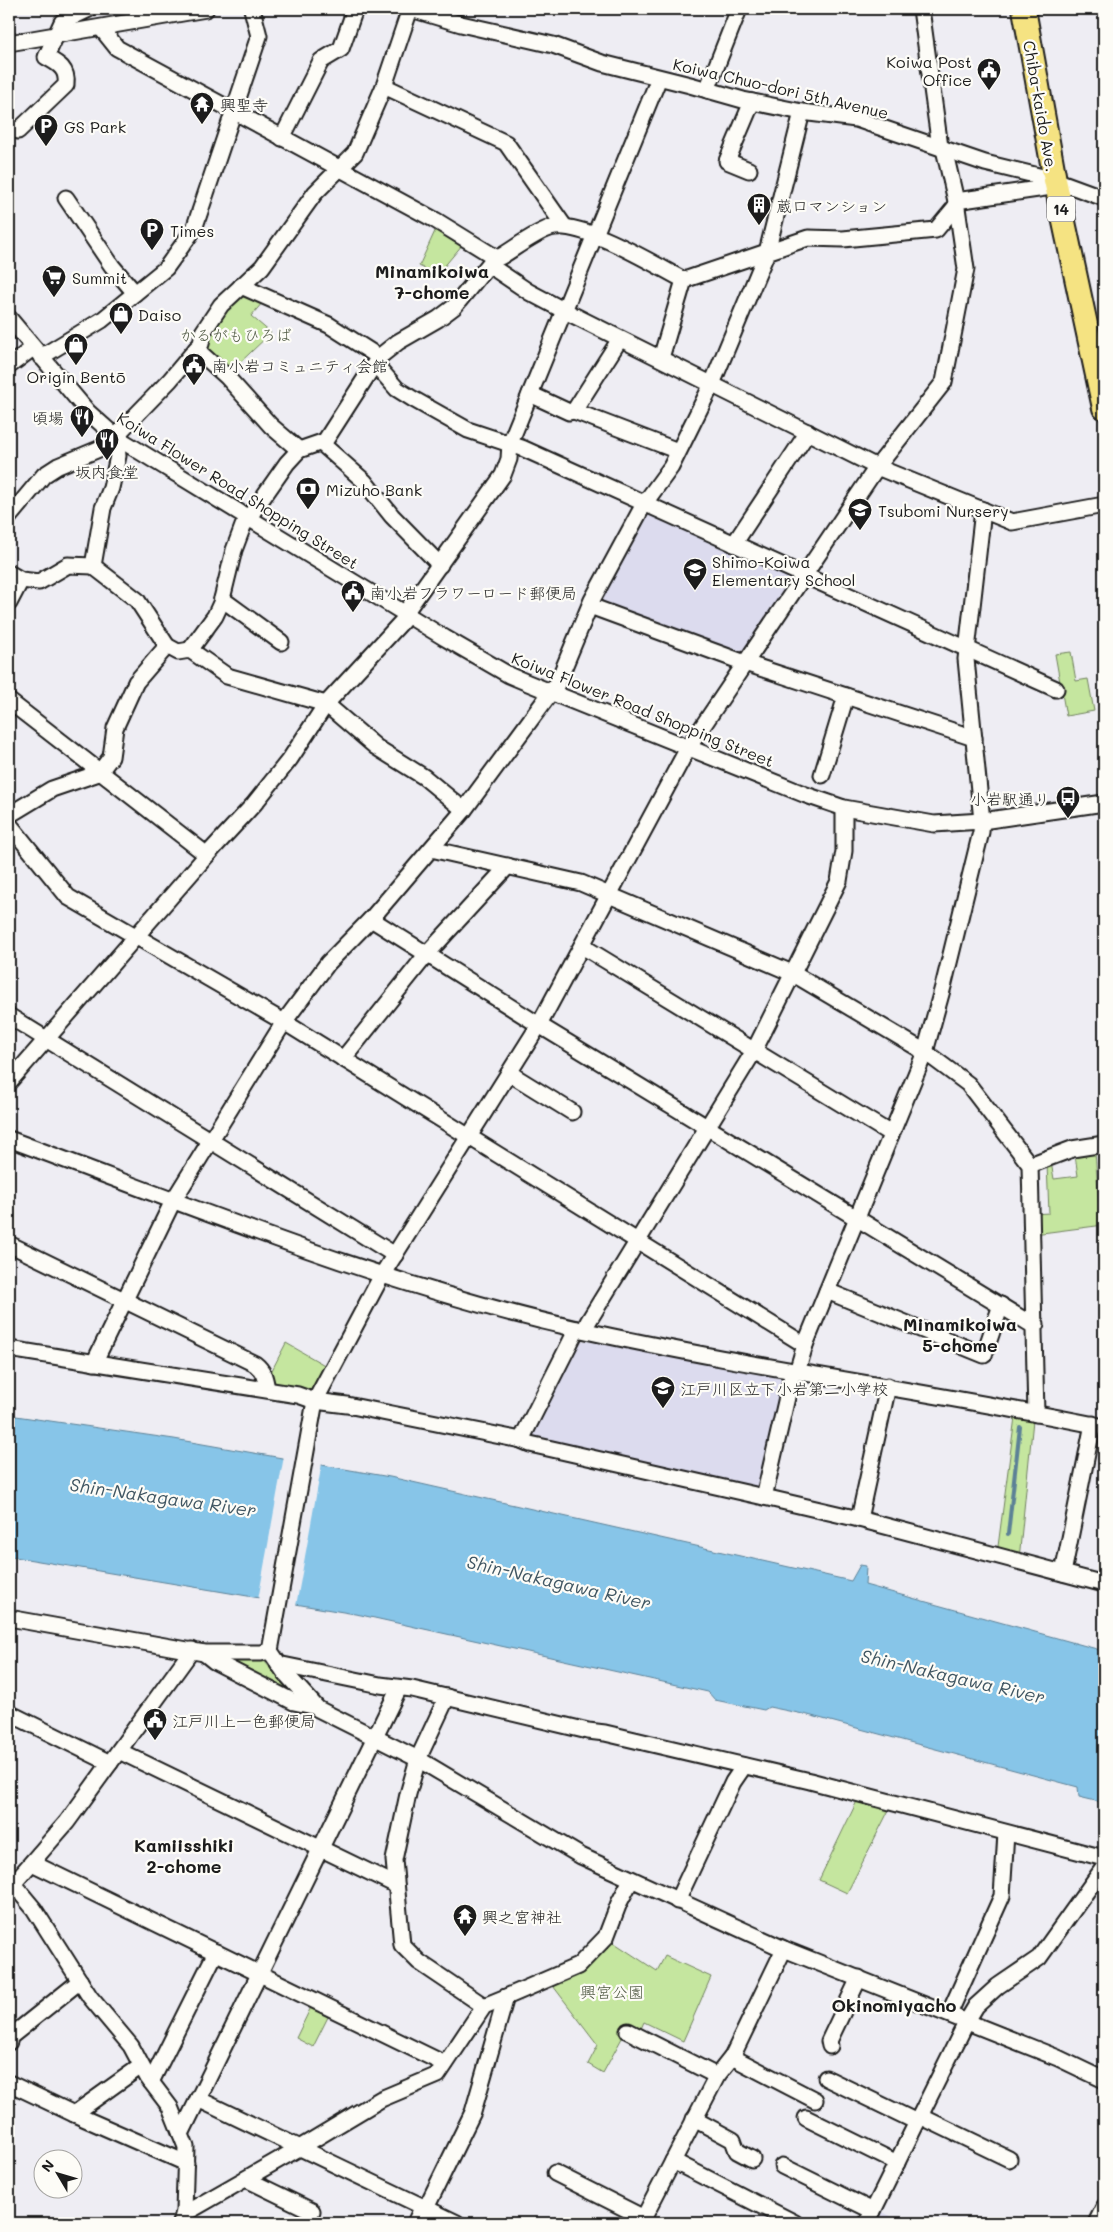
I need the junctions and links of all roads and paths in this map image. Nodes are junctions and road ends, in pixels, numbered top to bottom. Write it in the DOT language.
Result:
graph roads {
  1 [pos="89,9"];
  2 [pos="206,9"];
  3 [pos="252,9"];
  4 [pos="355,9"];
  5 [pos="411,9"];
  6 [pos="740,9"];
  7 [pos="921,9"];
  8 [pos="1024,9"];
  9 [pos="101,28"];
  10 [pos="55,36"];
  11 [pos="9,43"];
  12 [pos="659,78"];
  13 [pos="384,86"];
  14 [pos="706,90"];
  15 [pos="752,102"];
  16 [pos="232,112"];
  17 [pos="802,112"];
  18 [pos="9,128"];
  19 [pos="282,138"];
  20 [pos="942,148"];
  21 [pos="339,168"];
  22 [pos="749,170"];
  23 [pos="1055,180"];
  24 [pos="66,198"];
  25 [pos="1104,198"];
  26 [pos="956,203"];
  27 [pos="564,226"];
  28 [pos="594,235"];
  29 [pos="767,252"];
  30 [pos="492,261"];
  31 [pos="684,280"];
  32 [pos="241,286"];
  33 [pos="135,293"];
  34 [pos="563,310"];
  35 [pos="9,318"];
  36 [pos="620,339"];
  37 [pos="196,349"];
  38 [pos="37,352"];
  39 [pos="661,358"];
  40 [pos="377,360"];
  41 [pos="9,366"];
  42 [pos="712,384"];
  43 [pos="530,394"];
  44 [pos="1104,403"];
  45 [pos="574,411"];
  46 [pos="808,432"];
  47 [pos="116,437"];
  48 [pos="510,443"];
  49 [pos="321,444"];
  50 [pos="299,450"];
  51 [pos="678,451"];
  52 [pos="877,467"];
  53 [pos="644,504"];
  54 [pos="1104,505"];
  55 [pos="983,510"];
  56 [pos="9,517"];
  57 [pos="248,518"];
  58 [pos="734,544"];
  59 [pos="440,565"];
  60 [pos="93,566"];
  61 [pos="803,575"];
  62 [pos="15,577"];
  63 [pos="222,599"];
  64 [pos="9,603"];
  65 [pos="590,606"];
  66 [pos="406,614"];
  67 [pos="281,642"];
  68 [pos="167,646"];
  69 [pos="966,648"];
  70 [pos="190,650"];
  71 [pos="745,663"];
  72 [pos="1056,688"];
  73 [pos="551,694"];
  74 [pos="846,696"];
  75 [pos="9,701"];
  76 [pos="326,704"];
  77 [pos="974,738"];
  78 [pos="688,748"];
  79 [pos="99,773"];
  80 [pos="822,776"];
  81 [pos="1104,803"];
  82 [pos="844,808"];
  83 [pos="464,810"];
  84 [pos="9,815"];
  85 [pos="982,821"];
  86 [pos="9,824"];
  87 [pos="431,849"];
  88 [pos="207,855"];
  89 [pos="508,866"];
  90 [pos="608,895"];
  91 [pos="371,919"];
  92 [pos="136,937"];
  93 [pos="582,946"];
  94 [pos="427,954"];
  95 [pos="792,973"];
  96 [pos="9,1016"];
  97 [pos="284,1022"];
  98 [pos="539,1025"];
  99 [pos="46,1039"];
  100 [pos="754,1051"];
  101 [pos="925,1052"];
  102 [pos="343,1059"];
  103 [pos="509,1073"];
  104 [pos="9,1082"];
  105 [pos="572,1112"];
  106 [pos="707,1126"];
  107 [pos="891,1134"];
  108 [pos="468,1136"];
  109 [pos="9,1139"];
  110 [pos="212,1140"];
  111 [pos="1104,1144"];
  112 [pos="1030,1165"];
  113 [pos="173,1201"];
  114 [pos="857,1217"];
  115 [pos="638,1241"];
  116 [pos="9,1244"];
  117 [pos="395,1254"];
  118 [pos="382,1276"];
  119 [pos="826,1291"];
  120 [pos="124,1300"];
  121 [pos="1001,1306"];
  122 [pos="1036,1324"];
  123 [pos="581,1330"];
  124 [pos="805,1345"];
  125 [pos="9,1349"];
  126 [pos="94,1362"];
  127 [pos="795,1372"];
  128 [pos="888,1386"];
  129 [pos="267,1390"];
  130 [pos="315,1401"];
  131 [pos="1036,1414"];
  132 [pos="1099,1426"];
  133 [pos="522,1440"];
  134 [pos="764,1497"];
  135 [pos="859,1519"];
  136 [pos="1063,1573"];
  137 [pos="1104,1584"];
  138 [pos="9,1618"];
  139 [pos="273,1651"];
  140 [pos="198,1652"];
  141 [pos="399,1688"];
  142 [pos="447,1697"];
  143 [pos="314,1706"];
  144 [pos="9,1713"];
  145 [pos="376,1738"];
  146 [pos="120,1751"];
  147 [pos="418,1760"];
  148 [pos="110,1764"];
  149 [pos="744,1766"];
  150 [pos="1006,1833"];
  151 [pos="320,1848"];
  152 [pos="1104,1858"];
  153 [pos="32,1863"];
  154 [pos="1104,1867"];
  155 [pos="631,1880"];
  156 [pos="11,1884"];
  157 [pos="396,1885"];
  158 [pos="677,1901"];
  159 [pos="784,1949"];
  160 [pos="216,1952"];
  161 [pos="259,1974"];
  162 [pos="859,1978"];
  163 [pos="80,1981"];
  164 [pos="506,1997"];
  165 [pos="484,2006"];
  166 [pos="949,2014"];
  167 [pos="967,2021"];
  168 [pos="628,2031"];
  169 [pos="9,2038"];
  170 [pos="830,2046"];
  171 [pos="732,2057"];
  172 [pos="445,2064"];
  173 [pos="141,2066"];
  174 [pos="717,2076"];
  175 [pos="826,2078"];
  176 [pos="1104,2080"];
  177 [pos="151,2082"];
  178 [pos="9,2083"];
  179 [pos="198,2099"];
  180 [pos="815,2100"];
  181 [pos="74,2114"];
  182 [pos="806,2118"];
  183 [pos="918,2119"];
  184 [pos="694,2120"];
  185 [pos="181,2134"];
  186 [pos="301,2147"];
  187 [pos="752,2160"];
  188 [pos="1009,2160"];
  189 [pos="673,2161"];
  190 [pos="186,2163"];
  191 [pos="897,2163"];
  192 [pos="782,2166"];
  193 [pos="555,2173"];
  194 [pos="246,2179"];
  195 [pos="425,2207"];
  196 [pos="1104,2207"];
  197 [pos="312,2211"];
  198 [pos="870,2217"];
  199 [pos="182,2219"];
  200 [pos="642,2221"];
  201 [pos="414,2223"];
  202 [pos="457,2223"];
  203 [pos="795,2223"];
  204 [pos="1096,2223"];
  1 -- 10 [label="street"];
  2 -- 9 [label="street"];
  3 -- 16 [label="street"];
  4 -- 19 [label="street"];
  5 -- 12 [label="street, Koiwa Chuo-dori 5th Avenue"];
  5 -- 13 [label="street"];
  6 -- 14 [label="street"];
  7 -- 20 [label="street"];
  8 -- 23 [label="highway, Chiba-kaido Ave. / 14"];
  9 -- 10 [label="street"];
  9 -- 16 [label="street"];
  10 -- 11 [label="street"];
  10 -- 18 [label="street"];
  12 -- 14 [label="street, Koiwa Chuo-dori 5th Avenue"];
  12 -- 28 [label="street"];
  13 -- 21 [label="street"];
  13 -- 27 [label="street"];
  14 -- 15 [label="street, Koiwa Chuo-dori 5th Avenue"];
  15 -- 17 [label="street, Koiwa Chuo-dori 5th Avenue"];
  15 -- 22 [label="street"];
  16 -- 19 [label="street"];
  16 -- 33 [label="street"];
  17 -- 20 [label="street, Koiwa Chuo-dori 5th Avenue"];
  17 -- 29 [label="street"];
  19 -- 21 [label="street"];
  20 -- 23 [label="street, Koiwa Chuo-dori 5th Avenue"];
  20 -- 26 [label="street"];
  21 -- 30 [label="street"];
  21 -- 32 [label="street"];
  23 -- 25 [label="street, Koiwa Chuo-dori 5th Avenue"];
  23 -- 26 [label="street"];
  23 -- 44 [label="highway, Chiba-kaido Ave. / 14"];
  24 -- 33 [label="street"];
  26 -- 29 [label="street"];
  26 -- 52 [label="street"];
  27 -- 28 [label="street"];
  27 -- 30 [label="street"];
  28 -- 31 [label="street"];
  28 -- 34 [label="street"];
  29 -- 31 [label="street"];
  29 -- 42 [label="street"];
  30 -- 34 [label="street"];
  30 -- 40 [label="street"];
  31 -- 39 [label="street"];
  32 -- 37 [label="street"];
  32 -- 40 [label="street"];
  33 -- 38 [label="street"];
  34 -- 36 [label="street"];
  34 -- 43 [label="street"];
  35 -- 38 [label="street, Koiwa Flower Road Shopping Street"];
  36 -- 39 [label="street"];
  36 -- 45 [label="street"];
  37 -- 47 [label="street"];
  37 -- 50 [label="street"];
  38 -- 41 [label="street"];
  38 -- 47 [label="street, Koiwa Flower Road Shopping Street"];
  39 -- 42 [label="street"];
  40 -- 48 [label="street"];
  40 -- 49 [label="street"];
  42 -- 46 [label="street"];
  42 -- 51 [label="street"];
  43 -- 45 [label="street"];
  43 -- 48 [label="street"];
  45 -- 51 [label="street"];
  46 -- 52 [label="street"];
  46 -- 58 [label="street"];
  47 -- 56 [label="street"];
  47 -- 57 [label="street, Koiwa Flower Road Shopping Street"];
  47 -- 60 [label="street"];
  48 -- 53 [label="street"];
  48 -- 59 [label="street"];
  49 -- 50 [label="street"];
  49 -- 59 [label="street"];
  50 -- 57 [label="street"];
  51 -- 53 [label="street"];
  52 -- 55 [label="street"];
  52 -- 61 [label="street"];
  53 -- 58 [label="street"];
  53 -- 65 [label="street"];
  54 -- 55 [label="street"];
  55 -- 69 [label="street"];
  57 -- 63 [label="street"];
  57 -- 66 [label="street, Koiwa Flower Road Shopping Street"];
  58 -- 61 [label="street"];
  59 -- 66 [label="street"];
  60 -- 62 [label="street"];
  60 -- 68 [label="street"];
  61 -- 69 [label="street"];
  61 -- 71 [label="street"];
  62 -- 64 [label="street"];
  63 -- 67 [label="street"];
  63 -- 70 [label="street"];
  65 -- 71 [label="street"];
  65 -- 73 [label="street"];
  66 -- 73 [label="street, Koiwa Flower Road Shopping Street"];
  66 -- 76 [label="street"];
  68 -- 70 [label="street"];
  68 -- 79 [label="street"];
  69 -- 72 [label="street"];
  69 -- 77 [label="street"];
  70 -- 76 [label="street"];
  71 -- 74 [label="street"];
  71 -- 78 [label="street"];
  73 -- 78 [label="street, Koiwa Flower Road Shopping Street"];
  73 -- 83 [label="street"];
  74 -- 77 [label="street"];
  74 -- 80 [label="street"];
  75 -- 79 [label="street"];
  76 -- 83 [label="street"];
  76 -- 88 [label="street"];
  77 -- 85 [label="street"];
  78 -- 82 [label="street, Koiwa Flower Road Shopping Street"];
  78 -- 90 [label="street"];
  79 -- 84 [label="street"];
  79 -- 88 [label="street"];
  81 -- 85 [label="street, Koiwa Flower Road Shopping Street"];
  82 -- 85 [label="street, Koiwa Flower Road Shopping Street"];
  82 -- 95 [label="street"];
  83 -- 87 [label="street"];
  85 -- 101 [label="street"];
  86 -- 92 [label="street"];
  87 -- 89 [label="street"];
  87 -- 91 [label="street"];
  88 -- 92 [label="street"];
  89 -- 90 [label="street"];
  89 -- 94 [label="street"];
  90 -- 93 [label="street"];
  90 -- 95 [label="street"];
  91 -- 94 [label="street"];
  91 -- 97 [label="street"];
  92 -- 97 [label="street"];
  92 -- 99 [label="street"];
  93 -- 98 [label="street"];
  93 -- 100 [label="street"];
  94 -- 98 [label="street"];
  94 -- 102 [label="street"];
  95 -- 100 [label="street"];
  95 -- 101 [label="street"];
  96 -- 99 [label="street"];
  97 -- 102 [label="street"];
  97 -- 110 [label="street"];
  98 -- 103 [label="street"];
  98 -- 106 [label="street"];
  99 -- 104 [label="street"];
  99 -- 110 [label="street"];
  100 -- 106 [label="street"];
  100 -- 107 [label="street"];
  101 -- 107 [label="street"];
  101 -- 112 [label="street"];
  102 -- 108 [label="street"];
  103 -- 105 [label="street"];
  103 -- 108 [label="street"];
  106 -- 114 [label="street"];
  106 -- 115 [label="street"];
  107 -- 114 [label="street"];
  108 -- 115 [label="street"];
  108 -- 117 [label="street"];
  109 -- 113 [label="street"];
  110 -- 113 [label="street"];
  110 -- 117 [label="street"];
  111 -- 112 [label="street"];
  112 -- 122 [label="street"];
  113 -- 118 [label="street"];
  113 -- 120 [label="street"];
  114 -- 119 [label="street"];
  114 -- 121 [label="street"];
  115 -- 123 [label="street"];
  115 -- 124 [label="street"];
  116 -- 120 [label="street"];
  117 -- 118 [label="street"];
  118 -- 123 [label="street"];
  118 -- 130 [label="street"];
  119 -- 121 [label="street"];
  119 -- 124 [label="street"];
  120 -- 126 [label="street"];
  120 -- 129 [label="street"];
  121 -- 122 [label="street"];
  122 -- 131 [label="street"];
  123 -- 127 [label="street"];
  123 -- 133 [label="street"];
  124 -- 127 [label="street"];
  125 -- 126 [label="street"];
  126 -- 129 [label="street"];
  127 -- 128 [label="street"];
  127 -- 134 [label="street"];
  128 -- 131 [label="street"];
  128 -- 135 [label="street"];
  129 -- 130 [label="street"];
  130 -- 133 [label="street"];
  130 -- 139 [label="street"];
  131 -- 132 [label="street"];
  132 -- 136 [label="street"];
  133 -- 134 [label="street"];
  134 -- 135 [label="street"];
  135 -- 136 [label="street"];
  136 -- 137 [label="street"];
  138 -- 140 [label="street"];
  139 -- 140 [label="street"];
  139 -- 141 [label="street"];
  139 -- 143 [label="street"];
  140 -- 143 [label="street"];
  140 -- 146 [label="street"];
  141 -- 142 [label="street"];
  141 -- 145 [label="street"];
  142 -- 147 [label="street"];
  142 -- 149 [label="street"];
  143 -- 145 [label="street"];
  144 -- 148 [label="street"];
  145 -- 147 [label="street"];
  145 -- 151 [label="street"];
  146 -- 148 [label="street"];
  146 -- 151 [label="street"];
  147 -- 155 [label="street"];
  147 -- 157 [label="street"];
  148 -- 153 [label="street"];
  149 -- 150 [label="street"];
  149 -- 158 [label="street"];
  150 -- 152 [label="street"];
  150 -- 166 [label="street"];
  151 -- 157 [label="street"];
  151 -- 161 [label="street"];
  153 -- 156 [label="street"];
  153 -- 160 [label="street"];
  154 -- 167 [label="street"];
  155 -- 158 [label="street"];
  155 -- 164 [label="street"];
  156 -- 163 [label="street"];
  157 -- 165 [label="street"];
  158 -- 159 [label="street"];
  159 -- 162 [label="street"];
  159 -- 171 [label="street"];
  160 -- 161 [label="street"];
  160 -- 177 [label="street"];
  161 -- 172 [label="street"];
  161 -- 179 [label="street"];
  162 -- 166 [label="street"];
  162 -- 170 [label="street"];
  163 -- 169 [label="street"];
  163 -- 173 [label="street"];
  164 -- 165 [label="street"];
  164 -- 195 [label="street"];
  165 -- 172 [label="street"];
  166 -- 167 [label="street"];
  167 -- 176 [label="street"];
  167 -- 183 [label="street"];
  168 -- 174 [label="street"];
  171 -- 174 [label="street"];
  171 -- 180 [label="street"];
  172 -- 186 [label="street"];
  173 -- 177 [label="street"];
  173 -- 181 [label="street"];
  174 -- 184 [label="street"];
  175 -- 183 [label="street"];
  177 -- 185 [label="street"];
  178 -- 181 [label="street"];
  179 -- 185 [label="street"];
  179 -- 186 [label="street"];
  181 -- 190 [label="street"];
  182 -- 191 [label="street"];
  183 -- 188 [label="street"];
  183 -- 191 [label="street"];
  184 -- 187 [label="street"];
  184 -- 189 [label="street"];
  185 -- 190 [label="street"];
  186 -- 194 [label="street"];
  186 -- 195 [label="street"];
  189 -- 200 [label="street"];
  189 -- 203 [label="street"];
  190 -- 199 [label="street"];
  191 -- 198 [label="street"];
  192 -- 198 [label="street"];
  193 -- 200 [label="street"];
  194 -- 197 [label="street"];
  194 -- 199 [label="street"];
  195 -- 201 [label="street"];
  195 -- 202 [label="street"];
  196 -- 204 [label="street"];
}
